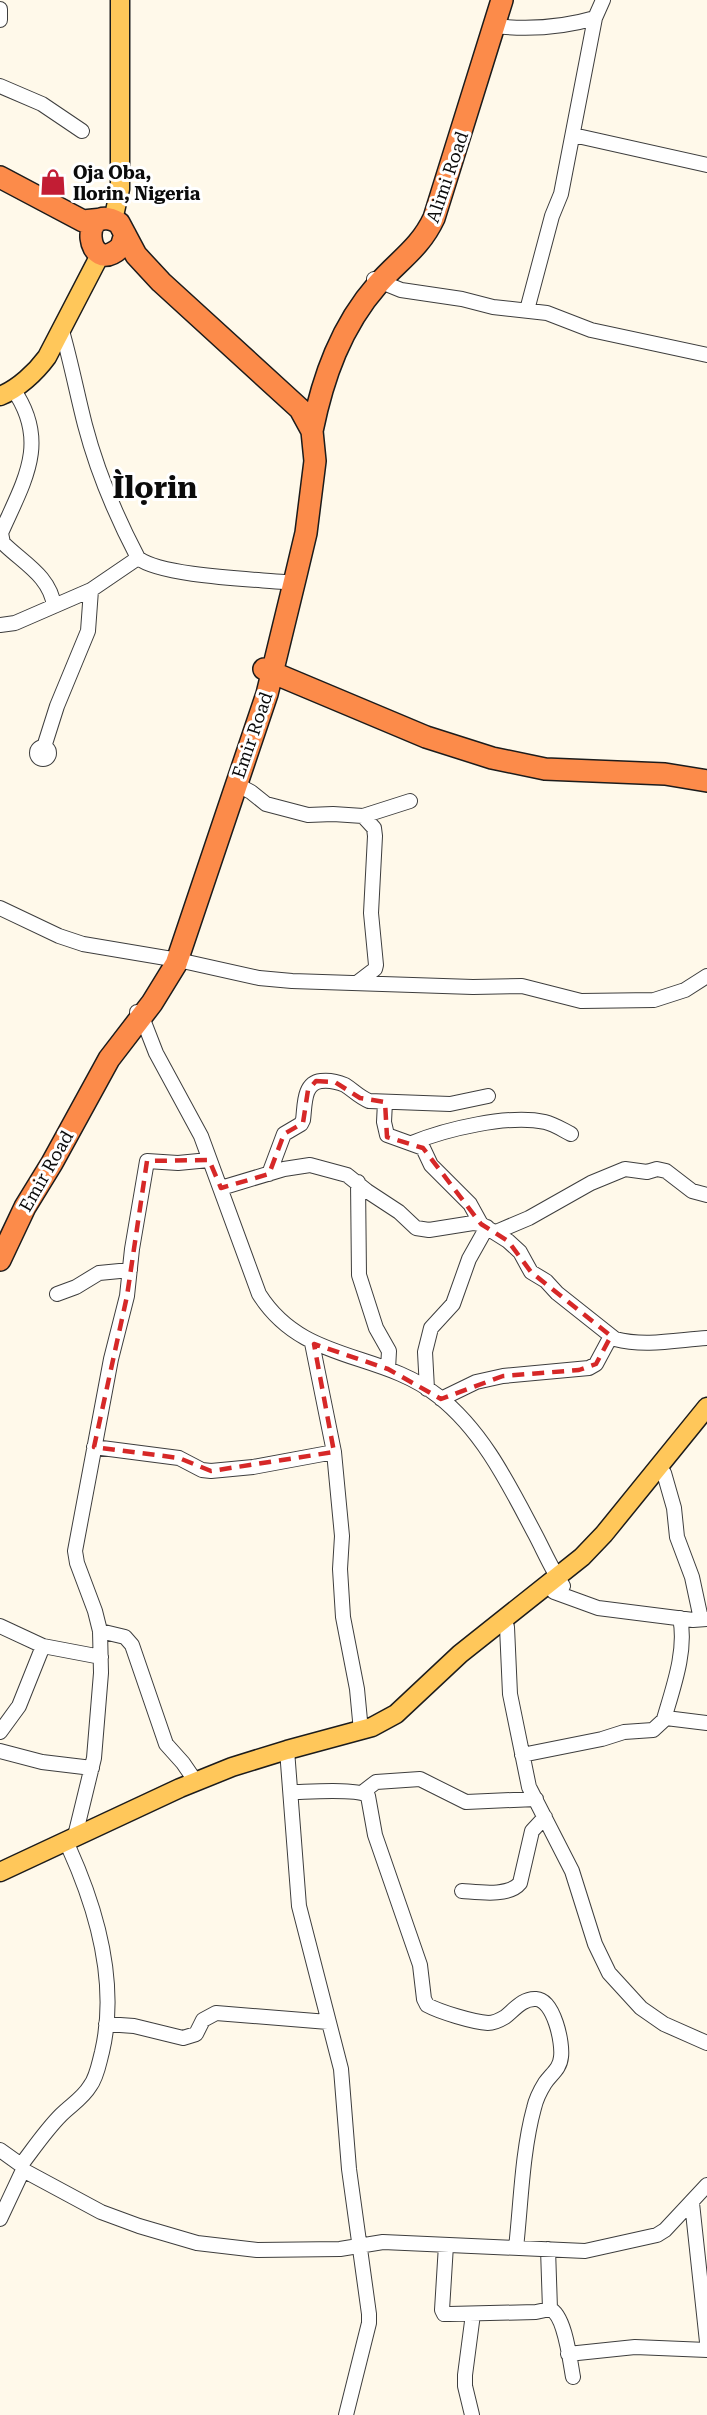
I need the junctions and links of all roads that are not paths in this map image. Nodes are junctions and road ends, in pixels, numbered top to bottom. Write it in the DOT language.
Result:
graph roads {
  1 [pos="120,0"];
  2 [pos="494,0"];
  3 [pos="502,0"];
  4 [pos="603,0"];
  5 [pos="0,9"];
  6 [pos="595,18"];
  7 [pos="0,20"];
  8 [pos="494,26"];
  9 [pos="0,86"];
  10 [pos="82,131"];
  11 [pos="573,135"];
  12 [pos="707,165"];
  13 [pos="0,177"];
  14 [pos="0,186"];
  15 [pos="114,224"];
  16 [pos="101,250"];
  17 [pos="377,281"];
  18 [pos="182,309"];
  19 [pos="527,310"];
  20 [pos="62,331"];
  21 [pos="707,355"];
  22 [pos="7,392"];
  23 [pos="300,409"];
  24 [pos="312,431"];
  25 [pos="138,558"];
  26 [pos="284,582"];
  27 [pos="91,590"];
  28 [pos="54,606"];
  29 [pos="0,625"];
  30 [pos="270,666"];
  31 [pos="44,747"];
  32 [pos="707,772"];
  33 [pos="707,782"];
  34 [pos="236,784"];
  35 [pos="410,801"];
  36 [pos="363,816"];
  37 [pos="0,908"];
  38 [pos="173,960"];
  39 [pos="707,976"];
  40 [pos="358,982"];
  41 [pos="139,1014"];
  42 [pos="488,1096"];
  43 [pos="385,1102"];
  44 [pos="571,1134"];
  45 [pos="412,1143"];
  46 [pos="209,1160"];
  47 [pos="269,1174"];
  48 [pos="358,1182"];
  49 [pos="221,1188"];
  50 [pos="707,1196"];
  51 [pos="488,1228"];
  52 [pos="0,1238"];
  53 [pos="0,1260"];
  54 [pos="130,1270"];
  55 [pos="57,1294"];
  56 [pos="611,1336"];
  57 [pos="707,1338"];
  58 [pos="312,1343"];
  59 [pos="388,1369"];
  60 [pos="428,1389"];
  61 [pos="441,1399"];
  62 [pos="707,1407"];
  63 [pos="707,1420"];
  64 [pos="94,1447"];
  65 [pos="334,1452"];
  66 [pos="664,1473"];
  67 [pos="558,1585"];
  68 [pos="680,1618"];
  69 [pos="704,1619"];
  70 [pos="0,1626"];
  71 [pos="507,1627"];
  72 [pos="100,1632"];
  73 [pos="43,1646"];
  74 [pos="101,1657"];
  75 [pos="664,1719"];
  76 [pos="707,1723"];
  77 [pos="361,1731"];
  78 [pos="0,1732"];
  79 [pos="0,1751"];
  80 [pos="288,1754"];
  81 [pos="522,1755"];
  82 [pos="92,1768"];
  83 [pos="196,1782"];
  84 [pos="291,1792"];
  85 [pos="363,1792"];
  86 [pos="536,1799"];
  87 [pos="545,1817"];
  88 [pos="72,1842"];
  89 [pos="0,1872"];
  90 [pos="0,1880"];
  91 [pos="462,1891"];
  92 [pos="328,2022"];
  93 [pos="106,2024"];
  94 [pos="705,2040"];
  95 [pos="0,2150"];
  96 [pos="22,2168"];
  97 [pos="707,2186"];
  98 [pos="692,2203"];
  99 [pos="0,2219"];
  100 [pos="446,2245"];
  101 [pos="360,2246"];
  102 [pos="702,2246"];
  103 [pos="516,2248"];
  104 [pos="548,2249"];
  105 [pos="550,2309"];
  106 [pos="474,2314"];
  107 [pos="707,2342"];
  108 [pos="707,2350"];
  109 [pos="568,2354"];
  110 [pos="573,2377"];
  111 [pos="346,2415"];
  112 [pos="472,2415"];
  1 -- 15 [label="main road"];
  2 -- 17 [label="highway"];
  3 -- 8 [label="highway, Alimi Road"];
  4 -- 6 [label="street"];
  5 -- 7 [label="street"];
  6 -- 8 [label="street"];
  6 -- 11 [label="street"];
  8 -- 17 [label="highway, Alimi Road"];
  9 -- 10 [label="street"];
  11 -- 12 [label="street"];
  11 -- 19 [label="street"];
  13 -- 15 [label="highway"];
  14 -- 16 [label="highway, Emir Road"];
  15 -- 16 [label="highway"];
  15 -- 16 [label="highway"];
  15 -- 18 [label="highway, Emir Road"];
  16 -- 18 [label="highway, Emir Road"];
  16 -- 20 [label="main road"];
  17 -- 19 [label="street"];
  17 -- 23 [label="highway"];
  17 -- 24 [label="highway, Alimi Road"];
  18 -- 23 [label="highway, Emir Road"];
  18 -- 26 [label="highway, Emir Road"];
  19 -- 21 [label="street"];
  20 -- 22 [label="main road"];
  20 -- 25 [label="street"];
  22 -- 28 [label="street"];
  23 -- 24 [label="highway, Emir Road"];
  24 -- 30 [label="highway, Emir Road"];
  25 -- 26 [label="street"];
  25 -- 27 [label="street"];
  26 -- 30 [label="highway, Emir Road"];
  27 -- 28 [label="street"];
  27 -- 31 [label="street"];
  28 -- 29 [label="street"];
  30 -- 32 [label="highway"];
  30 -- 33 [label="highway"];
  30 -- 34 [label="highway, Emir Road"];
  30 -- 38 [label="highway, Emir Road"];
  34 -- 36 [label="street"];
  34 -- 38 [label="highway, Emir Road"];
  35 -- 36 [label="street"];
  36 -- 40 [label="street"];
  37 -- 38 [label="street"];
  38 -- 40 [label="street"];
  38 -- 41 [label="highway, Emir Road"];
  39 -- 40 [label="street"];
  41 -- 46 [label="street"];
  41 -- 52 [label="highway, Emir Road"];
  41 -- 53 [label="highway, Emir Road"];
  42 -- 43 [label="street"];
  43 -- 45 [label="street"];
  43 -- 47 [label="street"];
  44 -- 45 [label="street"];
  45 -- 51 [label="street"];
  46 -- 49 [label="street"];
  46 -- 54 [label="street"];
  47 -- 48 [label="street"];
  47 -- 49 [label="street"];
  48 -- 51 [label="street"];
  48 -- 59 [label="street"];
  49 -- 58 [label="street"];
  50 -- 51 [label="street"];
  51 -- 56 [label="street"];
  51 -- 60 [label="street"];
  54 -- 55 [label="street"];
  54 -- 64 [label="street"];
  56 -- 57 [label="street"];
  56 -- 61 [label="street"];
  58 -- 59 [label="street"];
  58 -- 65 [label="street"];
  59 -- 60 [label="street"];
  60 -- 61 [label="street"];
  61 -- 67 [label="street"];
  62 -- 67 [label="main road"];
  63 -- 66 [label="main road"];
  64 -- 65 [label="street"];
  64 -- 72 [label="street"];
  65 -- 77 [label="street"];
  66 -- 67 [label="main road"];
  66 -- 69 [label="street"];
  67 -- 68 [label="street"];
  67 -- 71 [label="main road"];
  67 -- 77 [label="main road"];
  68 -- 69 [label="street"];
  68 -- 75 [label="street"];
  70 -- 73 [label="street"];
  71 -- 80 [label="main road"];
  71 -- 81 [label="street"];
  72 -- 74 [label="street"];
  72 -- 83 [label="street"];
  73 -- 74 [label="street"];
  73 -- 78 [label="street"];
  74 -- 82 [label="street"];
  75 -- 76 [label="street"];
  75 -- 81 [label="street"];
  77 -- 80 [label="main road"];
  79 -- 82 [label="street"];
  80 -- 83 [label="main road"];
  80 -- 84 [label="street"];
  80 -- 88 [label="main road"];
  81 -- 86 [label="street"];
  82 -- 88 [label="street"];
  83 -- 88 [label="main road"];
  84 -- 85 [label="street"];
  84 -- 92 [label="street"];
  85 -- 86 [label="street"];
  85 -- 103 [label="street"];
  86 -- 87 [label="street"];
  87 -- 91 [label="street"];
  87 -- 94 [label="street"];
  88 -- 89 [label="main road"];
  88 -- 90 [label="main road"];
  88 -- 93 [label="street"];
  92 -- 93 [label="street"];
  92 -- 101 [label="street"];
  93 -- 96 [label="street"];
  95 -- 96 [label="street"];
  96 -- 99 [label="street"];
  96 -- 101 [label="street"];
  97 -- 98 [label="street"];
  98 -- 102 [label="street"];
  98 -- 104 [label="street"];
  100 -- 101 [label="street"];
  100 -- 103 [label="street"];
  100 -- 106 [label="street"];
  101 -- 111 [label="street"];
  102 -- 107 [label="street"];
  103 -- 104 [label="street"];
  104 -- 105 [label="street"];
  105 -- 106 [label="street"];
  105 -- 109 [label="street"];
  106 -- 112 [label="street"];
  108 -- 109 [label="street"];
  109 -- 110 [label="street"];
}
